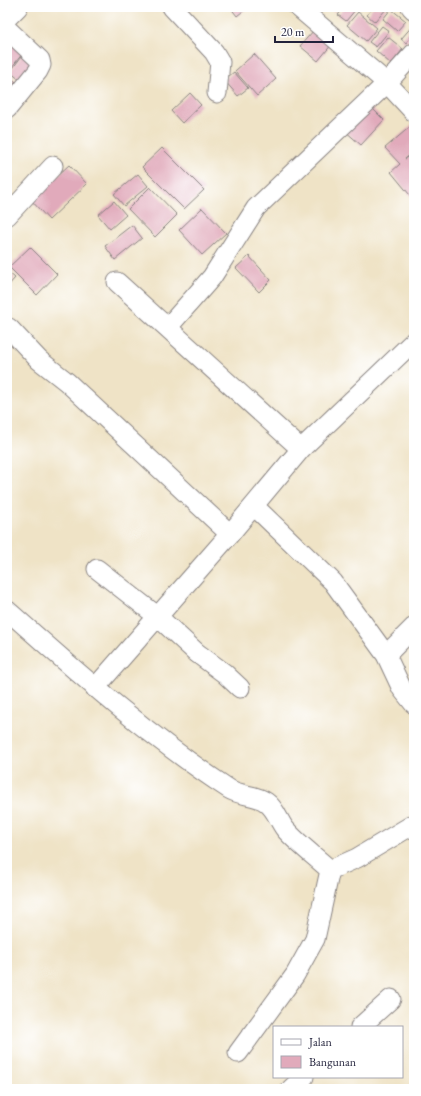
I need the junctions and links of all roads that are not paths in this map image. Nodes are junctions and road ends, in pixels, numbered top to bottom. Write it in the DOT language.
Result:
graph roads {
  1 [pos="18,7"];
  2 [pos="172,7"];
  3 [pos="298,7"];
  4 [pos="411,7"];
  5 [pos="414,10"];
  6 [pos="7,18"];
  7 [pos="7,29"];
  8 [pos="414,53"];
  9 [pos="388,83"];
  10 [pos="217,93"];
  11 [pos="7,109"];
  12 [pos="414,112"];
  13 [pos="53,166"];
  14 [pos="7,216"];
  15 [pos="117,282"];
  16 [pos="168,327"];
  17 [pos="8,328"];
  18 [pos="411,350"];
  19 [pos="301,449"];
  20 [pos="254,506"];
  21 [pos="230,534"];
  22 [pos="97,569"];
  23 [pos="7,610"];
  24 [pos="157,616"];
  25 [pos="414,627"];
  26 [pos="386,655"];
  27 [pos="95,688"];
  28 [pos="240,688"];
  29 [pos="414,704"];
  30 [pos="414,824"];
  31 [pos="330,870"];
  32 [pos="391,999"];
  33 [pos="361,1026"];
  34 [pos="238,1053"];
  35 [pos="303,1078"];
  36 [pos="291,1089"];
  1 -- 6 [label="street"];
  2 -- 10 [label="street"];
  3 -- 9 [label="street"];
  4 -- 5 [label="street"];
  7 -- 11 [label="street"];
  8 -- 9 [label="street"];
  9 -- 12 [label="street"];
  9 -- 16 [label="street"];
  13 -- 14 [label="street"];
  15 -- 16 [label="street"];
  16 -- 19 [label="street"];
  17 -- 21 [label="street"];
  18 -- 19 [label="street"];
  19 -- 20 [label="street"];
  20 -- 21 [label="street"];
  20 -- 26 [label="street"];
  21 -- 24 [label="street"];
  22 -- 24 [label="street"];
  23 -- 27 [label="street"];
  24 -- 27 [label="street"];
  24 -- 28 [label="street"];
  25 -- 26 [label="street"];
  26 -- 29 [label="street"];
  27 -- 31 [label="street"];
  30 -- 31 [label="street"];
  31 -- 34 [label="street"];
  32 -- 33 [label="street"];
  35 -- 36 [label="street"];
}
